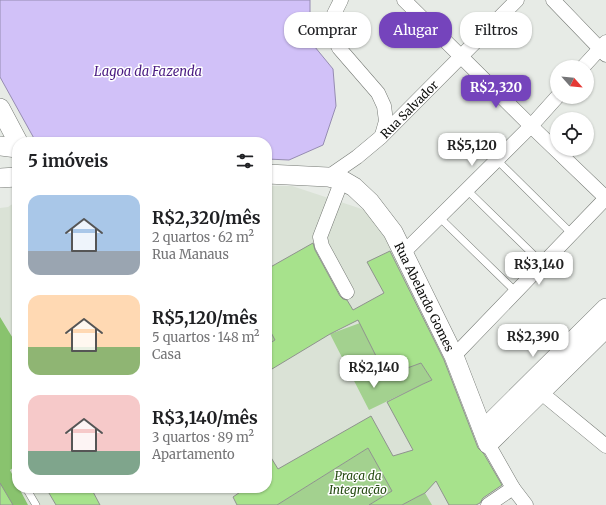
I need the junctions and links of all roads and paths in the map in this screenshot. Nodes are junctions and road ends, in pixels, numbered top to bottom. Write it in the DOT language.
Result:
graph roads {
  1 [pos="341,0"];
  2 [pos="404,0"];
  3 [pos="517,0"];
  4 [pos="552,0"];
  5 [pos="604,49"];
  6 [pos="461,55"];
  7 [pos="591,60"];
  8 [pos="551,104"];
  9 [pos="0,108"];
  10 [pos="531,126"];
  11 [pos="15,137"];
  12 [pos="381,137"];
  13 [pos="0,146"];
  14 [pos="12,147"];
  15 [pos="497,160"];
  16 [pos="272,174"];
  17 [pos="12,177"];
  18 [pos="0,178"];
  19 [pos="335,178"];
  20 [pos="467,190"];
  21 [pos="606,198"];
  22 [pos="439,217"];
  23 [pos="572,234"];
  24 [pos="403,253"];
  25 [pos="543,264"];
  26 [pos="347,292"];
  27 [pos="516,292"];
  28 [pos="606,308"];
  29 [pos="606,328"];
  30 [pos="454,356"];
  31 [pos="535,388"];
  32 [pos="486,437"];
  33 [pos="606,446"];
  34 [pos="513,488"];
  35 [pos="29,493"];
  36 [pos="36,505"];
  37 [pos="488,505"];
  38 [pos="526,505"];
  1 -- 12 [label="street"];
  2 -- 6 [label="street"];
  3 -- 6 [label="street, Rua Salvador"];
  4 -- 5 [label="street"];
  5 -- 7 [label="street"];
  6 -- 10 [label="street"];
  6 -- 12 [label="street, Rua Salvador"];
  8 -- 10 [label="street"];
  9 -- 11 [label="main road"];
  10 -- 15 [label="street"];
  10 -- 21 [label="street"];
  12 -- 19 [label="street, Rua Salvador"];
  13 -- 14 [label="main road"];
  15 -- 20 [label="street"];
  15 -- 23 [label="lane"];
  16 -- 19 [label="main road"];
  17 -- 18 [label="main road"];
  19 -- 24 [label="main road, Rua Abelardo Gomes"];
  19 -- 26 [label="street"];
  20 -- 22 [label="street"];
  20 -- 25 [label="lane"];
  21 -- 23 [label="street"];
  22 -- 24 [label="street"];
  22 -- 27 [label="lane"];
  23 -- 25 [label="street"];
  24 -- 30 [label="main road, Rua Abelardo Gomes"];
  25 -- 27 [label="street"];
  27 -- 30 [label="street"];
  28 -- 31 [label="main road"];
  29 -- 31 [label="main road"];
  30 -- 32 [label="main road, Rua Abelardo Gomes"];
  31 -- 32 [label="main road"];
  31 -- 33 [label="street"];
  32 -- 34 [label="street"];
  34 -- 37 [label="street"];
  34 -- 38 [label="street"];
  35 -- 36 [label="lane"];
}
